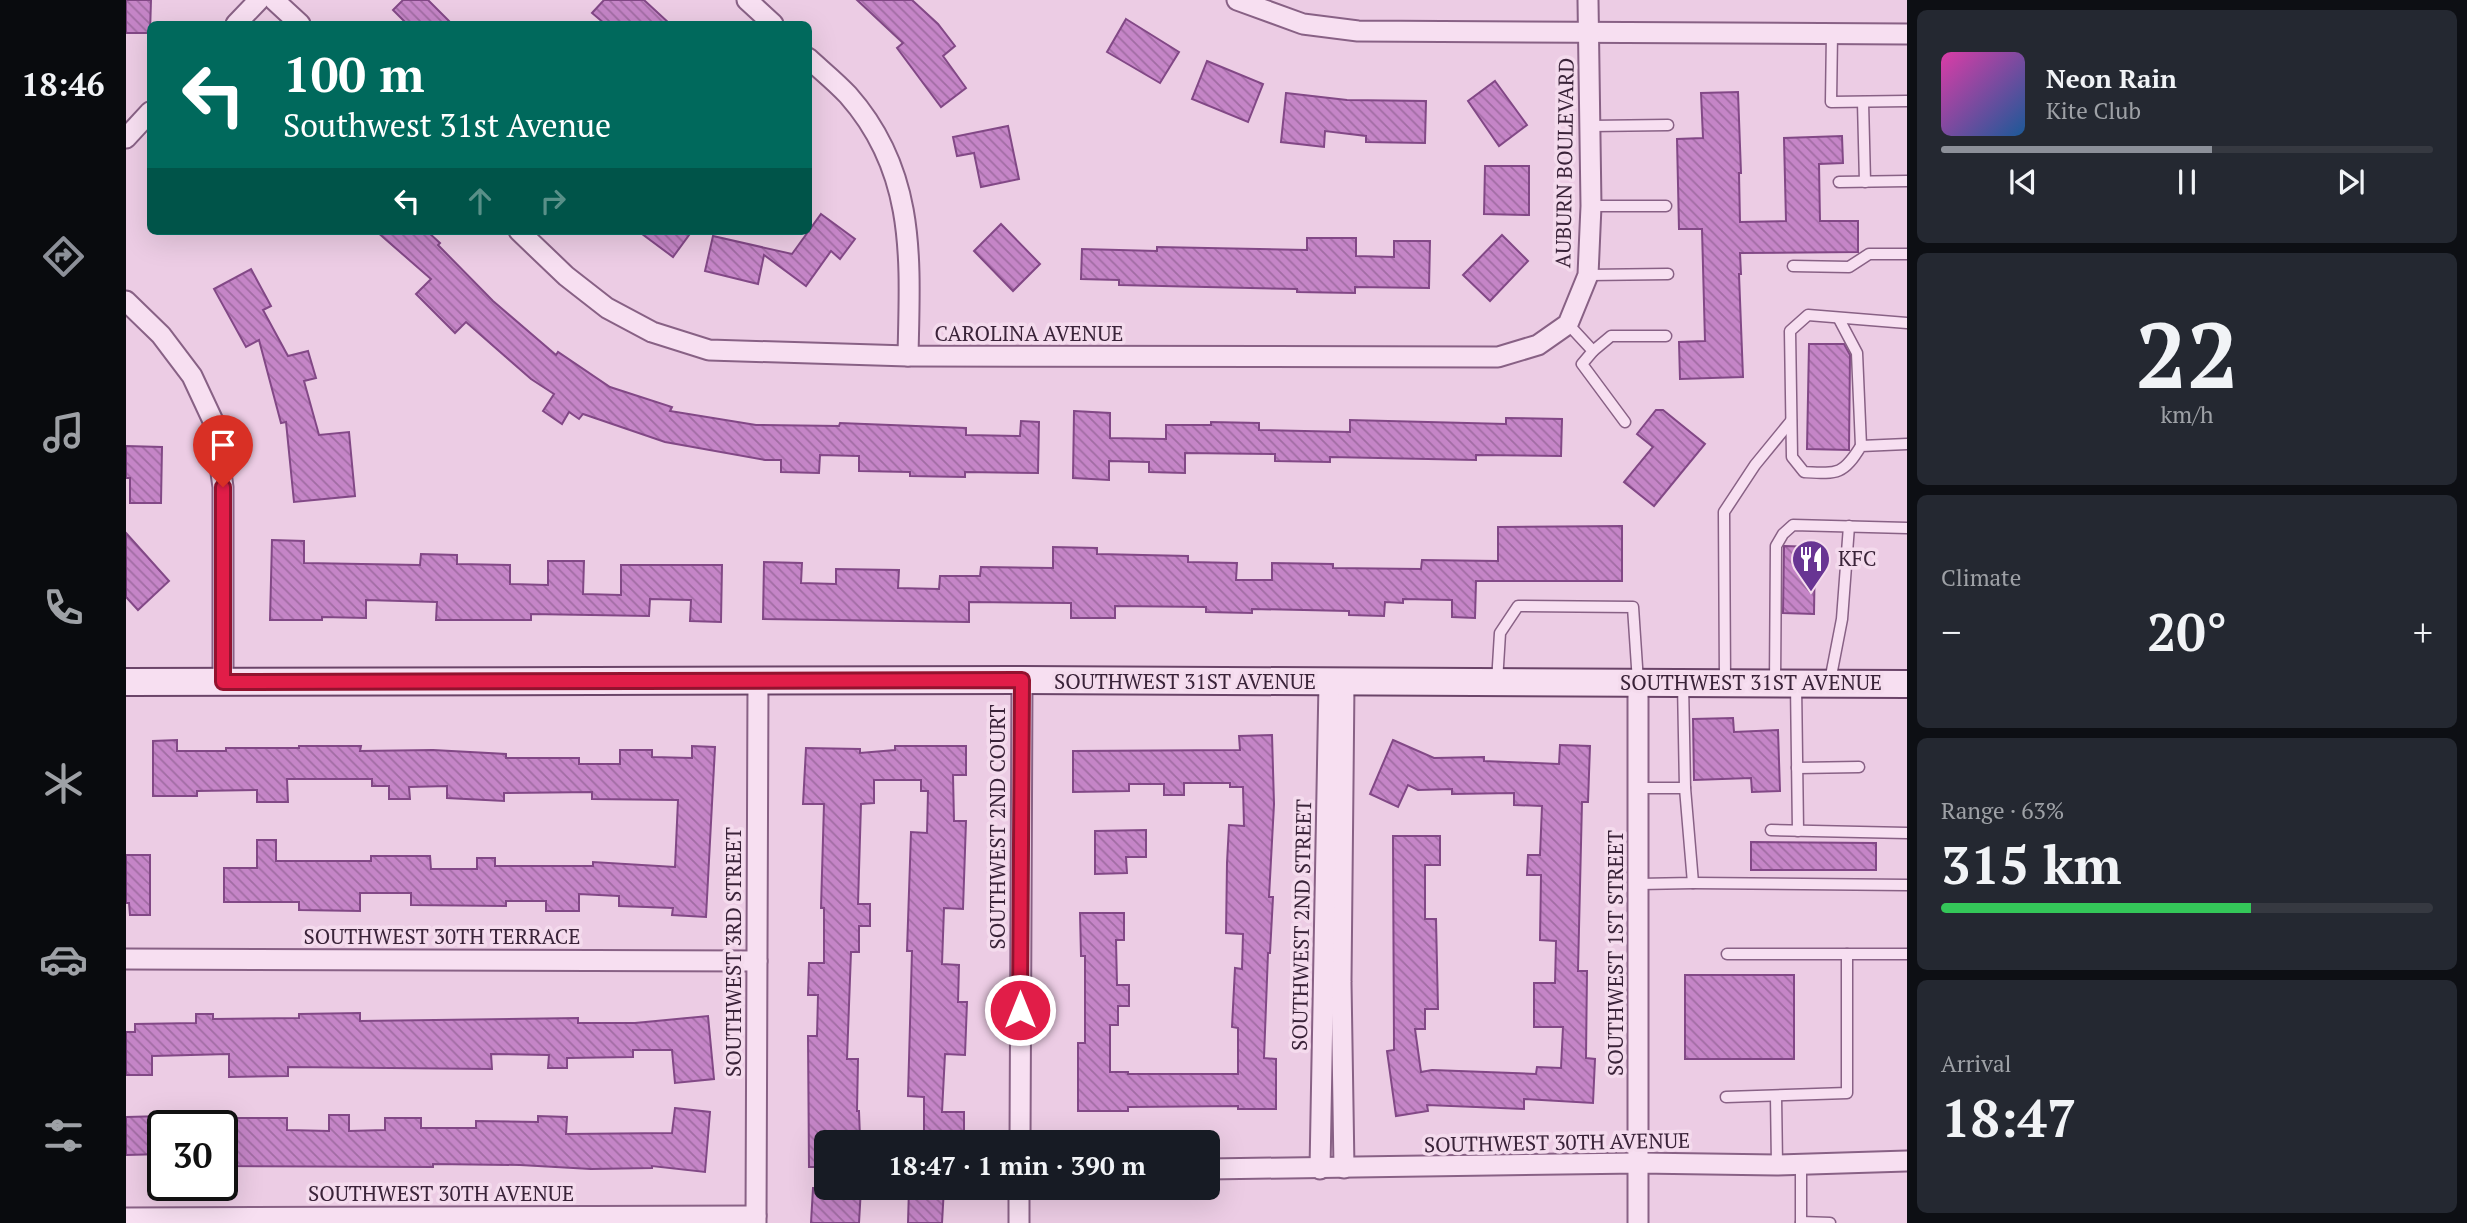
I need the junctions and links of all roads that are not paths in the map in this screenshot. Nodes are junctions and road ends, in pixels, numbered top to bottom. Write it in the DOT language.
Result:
graph roads {
  1 [pos="259,0"];
  2 [pos="274,0"];
  3 [pos="747,0"];
  4 [pos="1237,0"];
  5 [pos="1588,0"];
  6 [pos="239,21"];
  7 [pos="297,21"];
  8 [pos="770,21"];
  9 [pos="1588,33"];
  10 [pos="1832,33"];
  11 [pos="1907,34"];
  12 [pos="812,62"];
  13 [pos="1907,101"];
  14 [pos="1863,102"];
  15 [pos="147,115"];
  16 [pos="1668,125"];
  17 [pos="1591,126"];
  18 [pos="126,138"];
  19 [pos="1907,181"];
  20 [pos="1839,182"];
  21 [pos="1865,182"];
  22 [pos="1591,206"];
  23 [pos="1666,206"];
  24 [pos="523,235"];
  25 [pos="1907,254"];
  26 [pos="1793,266"];
  27 [pos="1668,274"];
  28 [pos="1588,275"];
  29 [pos="126,301"];
  30 [pos="1839,319"];
  31 [pos="1907,323"];
  32 [pos="1568,324"];
  33 [pos="1666,336"];
  34 [pos="1593,351"];
  35 [pos="908,356"];
  36 [pos="1791,421"];
  37 [pos="1626,422"];
  38 [pos="1907,444"];
  39 [pos="1861,446"];
  40 [pos="1849,526"];
  41 [pos="1907,528"];
  42 [pos="1022,680"];
  43 [pos="758,681"];
  44 [pos="126,682"];
  45 [pos="223,682"];
  46 [pos="1497,682"];
  47 [pos="1336,683"];
  48 [pos="1638,683"];
  49 [pos="1683,683"];
  50 [pos="1725,683"];
  51 [pos="1785,683"];
  52 [pos="1829,684"];
  53 [pos="1907,684"];
  54 [pos="1859,767"];
  55 [pos="1797,768"];
  56 [pos="1639,788"];
  57 [pos="1685,788"];
  58 [pos="1771,830"];
  59 [pos="1798,831"];
  60 [pos="1907,833"];
  61 [pos="1693,883"];
  62 [pos="1639,884"];
  63 [pos="1907,885"];
  64 [pos="1727,954"];
  65 [pos="1847,954"];
  66 [pos="1907,954"];
  67 [pos="126,959"];
  68 [pos="757,961"];
  69 [pos="1776,1096"];
  70 [pos="1726,1097"];
  71 [pos="1020,1130"];
  72 [pos="1907,1161"];
  73 [pos="1639,1163"];
  74 [pos="1801,1164"];
  75 [pos="1777,1165"];
  76 [pos="1344,1168"];
  77 [pos="1220,1169"];
  78 [pos="1320,1169"];
  79 [pos="1019,1200"];
  80 [pos="126,1218"];
  81 [pos="756,1220"];
  82 [pos="1801,1222"];
  83 [pos="1019,1223"];
  84 [pos="1638,1223"];
  85 [pos="1830,1223"];
  1 -- 6 [label="street"];
  2 -- 7 [label="street"];
  3 -- 8 [label="street"];
  4 -- 9 [label="street"];
  5 -- 9 [label="street, AUBURN BOULEVARD"];
  9 -- 10 [label="street"];
  9 -- 17 [label="street, AUBURN BOULEVARD"];
  10 -- 11 [label="street"];
  10 -- 14 [label="lane"];
  12 -- 35 [label="street"];
  13 -- 14 [label="lane"];
  14 -- 21 [label="lane"];
  15 -- 18 [label="street"];
  16 -- 17 [label="lane"];
  17 -- 22 [label="street, AUBURN BOULEVARD"];
  19 -- 21 [label="lane"];
  20 -- 21 [label="lane"];
  22 -- 23 [label="lane"];
  22 -- 28 [label="street, AUBURN BOULEVARD"];
  24 -- 35 [label="street, CAROLINA AVENUE"];
  25 -- 26 [label="lane"];
  27 -- 28 [label="lane"];
  28 -- 32 [label="street, AUBURN BOULEVARD"];
  29 -- 45 [label="street"];
  30 -- 31 [label="lane"];
  30 -- 36 [label="lane"];
  30 -- 39 [label="lane"];
  32 -- 34 [label="lane"];
  32 -- 35 [label="street, CAROLINA AVENUE"];
  33 -- 34 [label="lane"];
  34 -- 37 [label="lane"];
  36 -- 39 [label="lane"];
  36 -- 50 [label="lane"];
  38 -- 39 [label="lane"];
  40 -- 41 [label="lane"];
  40 -- 51 [label="lane"];
  40 -- 52 [label="lane"];
  42 -- 43 [label="main road, SOUTHWEST 31ST AVENUE"];
  42 -- 47 [label="main road, SOUTHWEST 31ST AVENUE"];
  42 -- 71 [label="street, SOUTHWEST 2ND COURT"];
  43 -- 45 [label="main road, SOUTHWEST 31ST AVENUE"];
  43 -- 68 [label="street, SOUTHWEST 3RD STREET"];
  44 -- 45 [label="main road, SOUTHWEST 31ST AVENUE"];
  46 -- 47 [label="main road, SOUTHWEST 31ST AVENUE"];
  46 -- 48 [label="main road, SOUTHWEST 31ST AVENUE"];
  46 -- 48 [label="lane"];
  47 -- 76 [label="street, SOUTHWEST 2ND STREET"];
  47 -- 78 [label="street, SOUTHWEST 2ND STREET"];
  48 -- 49 [label="main road, SOUTHWEST 31ST AVENUE"];
  48 -- 56 [label="street, SOUTHWEST 1ST STREET"];
  49 -- 50 [label="main road, SOUTHWEST 31ST AVENUE"];
  49 -- 57 [label="lane"];
  50 -- 51 [label="main road, SOUTHWEST 31ST AVENUE"];
  51 -- 52 [label="main road, SOUTHWEST 31ST AVENUE"];
  51 -- 55 [label="lane"];
  52 -- 53 [label="main road, SOUTHWEST 31ST AVENUE"];
  54 -- 55 [label="lane"];
  55 -- 59 [label="lane"];
  56 -- 57 [label="lane"];
  56 -- 62 [label="street, SOUTHWEST 1ST STREET"];
  57 -- 61 [label="lane"];
  58 -- 59 [label="lane"];
  59 -- 60 [label="lane"];
  61 -- 62 [label="lane"];
  61 -- 63 [label="lane"];
  62 -- 73 [label="street, SOUTHWEST 1ST STREET"];
  64 -- 65 [label="lane"];
  65 -- 66 [label="lane"];
  65 -- 69 [label="lane"];
  67 -- 68 [label="street, SOUTHWEST 30TH TERRACE"];
  68 -- 81 [label="street, SOUTHWEST 3RD STREET"];
  69 -- 70 [label="lane"];
  69 -- 75 [label="lane"];
  72 -- 74 [label="street, SOUTHWEST 30TH AVENUE"];
  73 -- 75 [label="street, SOUTHWEST 30TH AVENUE"];
  73 -- 76 [label="street, SOUTHWEST 30TH AVENUE"];
  73 -- 84 [label="street, SOUTHWEST 1ST STREET"];
  74 -- 75 [label="street, SOUTHWEST 30TH AVENUE"];
  74 -- 82 [label="lane"];
  76 -- 78 [label="street, SOUTHWEST 30TH AVENUE"];
  77 -- 78 [label="street, SOUTHWEST 30TH AVENUE"];
  79 -- 83 [label="street"];
  80 -- 81 [label="street, SOUTHWEST 30TH AVENUE"];
  82 -- 85 [label="lane"];
}
